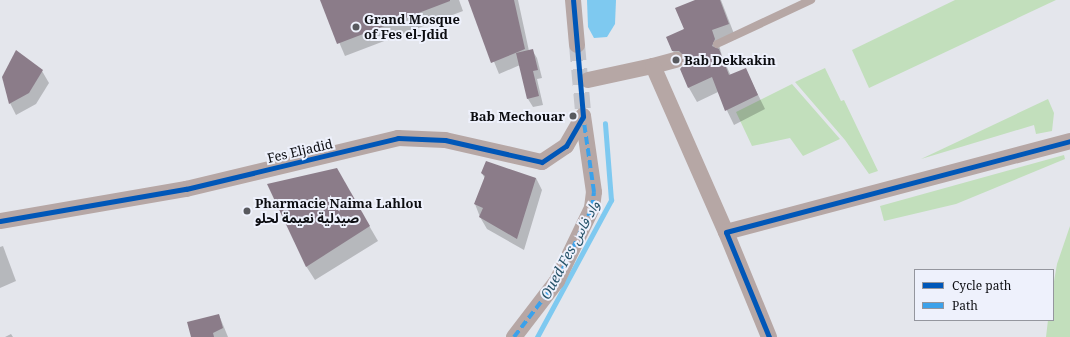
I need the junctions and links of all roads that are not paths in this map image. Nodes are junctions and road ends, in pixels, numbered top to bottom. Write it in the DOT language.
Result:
graph roads {
  1 [pos="573,0"];
  2 [pos="811,0"];
  3 [pos="717,44"];
  4 [pos="577,45"];
  5 [pos="676,60"];
  6 [pos="653,66"];
  7 [pos="588,80"];
  8 [pos="1070,141"];
  9 [pos="0,221"];
  10 [pos="726,232"];
  11 [pos="514,337"];
  12 [pos="769,337"];
  1 -- 4 [label="street"];
  2 -- 3 [label="lane"];
  5 -- 6 [label="street"];
  6 -- 7 [label="street"];
  6 -- 10 [label="street"];
  8 -- 10 [label="street"];
  9 -- 11 [label="street, Fes Eljadid"];
  10 -- 12 [label="street"];
}
